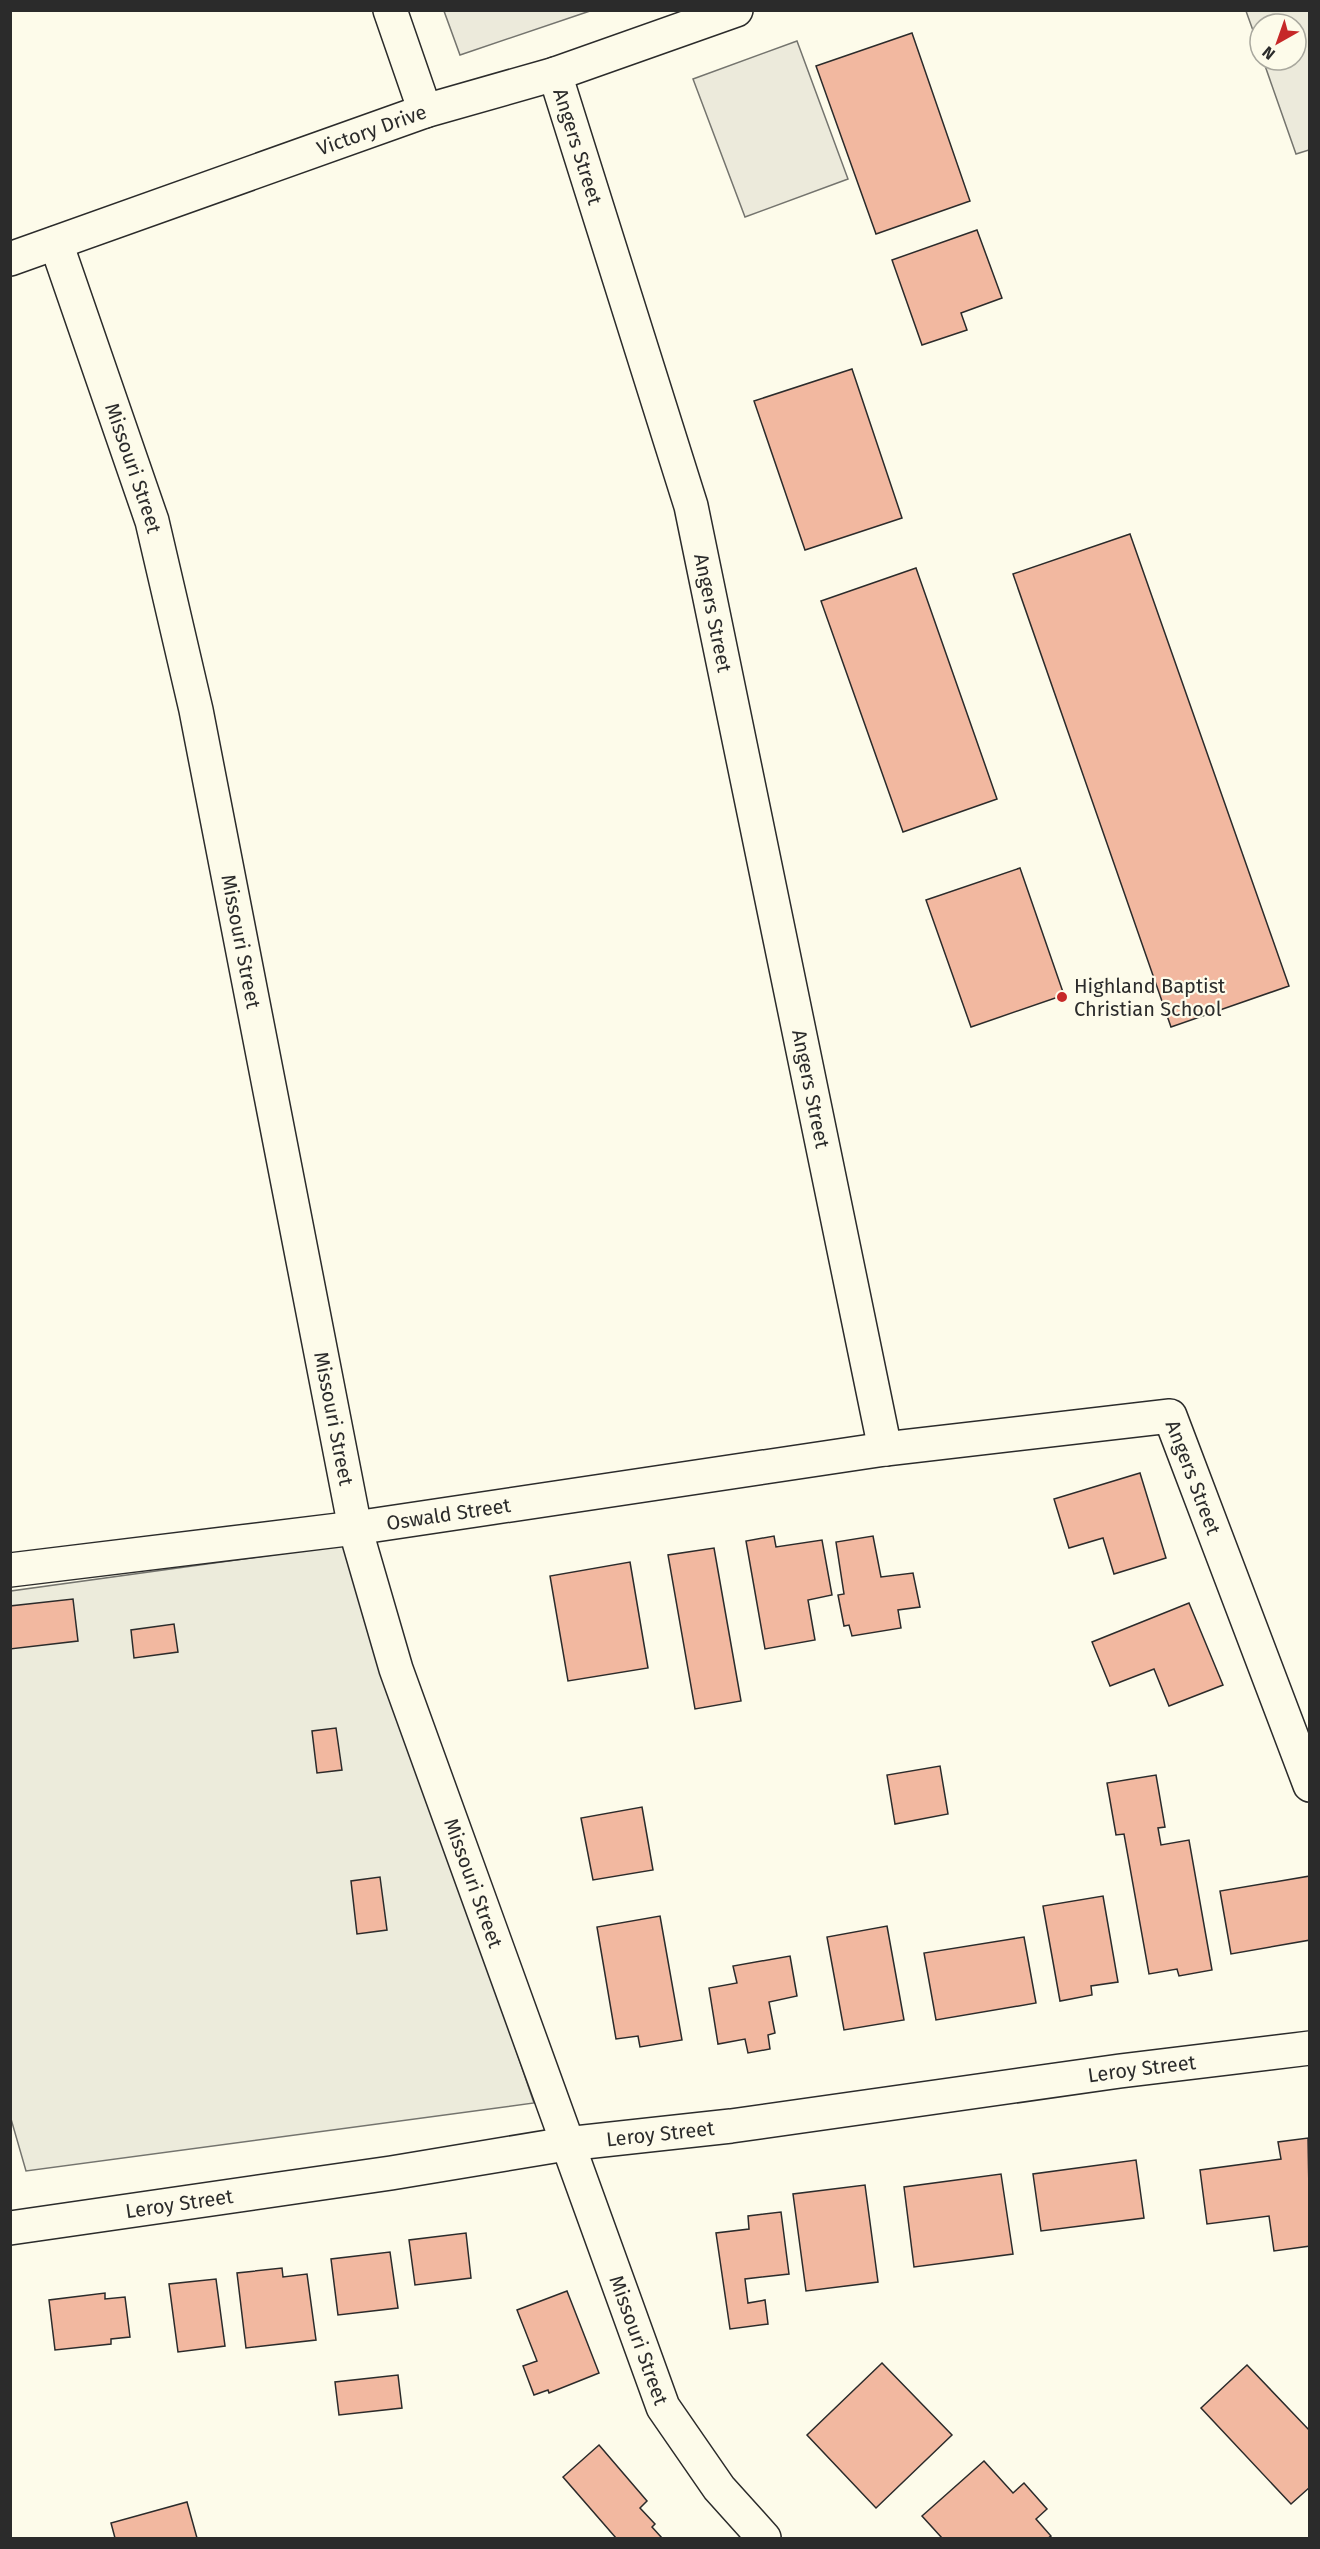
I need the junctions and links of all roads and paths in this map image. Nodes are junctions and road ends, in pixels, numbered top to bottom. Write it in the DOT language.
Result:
graph roads {
  1 [pos="390,10"];
  2 [pos="736,10"];
  3 [pos="555,74"];
  4 [pos="425,111"];
  5 [pos="56,243"];
  6 [pos="10,259"];
  7 [pos="885,1449"];
  8 [pos="355,1528"];
  9 [pos="10,1570"];
  10 [pos="1310,1785"];
  11 [pos="1310,2048"];
  12 [pos="566,2144"];
  13 [pos="10,2228"];
  14 [pos="764,2538"];
  1 -- 4 [label="street"];
  2 -- 3 [label="street, Victory Drive"];
  3 -- 4 [label="street, Victory Drive"];
  3 -- 7 [label="street, Angers Street"];
  4 -- 5 [label="street, Victory Drive"];
  5 -- 6 [label="street, Victory Drive"];
  5 -- 8 [label="street, Missouri Street"];
  7 -- 8 [label="street, Oswald Street"];
  7 -- 10 [label="street, Angers Street"];
  8 -- 9 [label="street, Oswald Street"];
  8 -- 12 [label="street, Missouri Street"];
  11 -- 12 [label="street, Leroy Street"];
  12 -- 13 [label="street, Leroy Street"];
  12 -- 14 [label="street, Missouri Street"];
}
